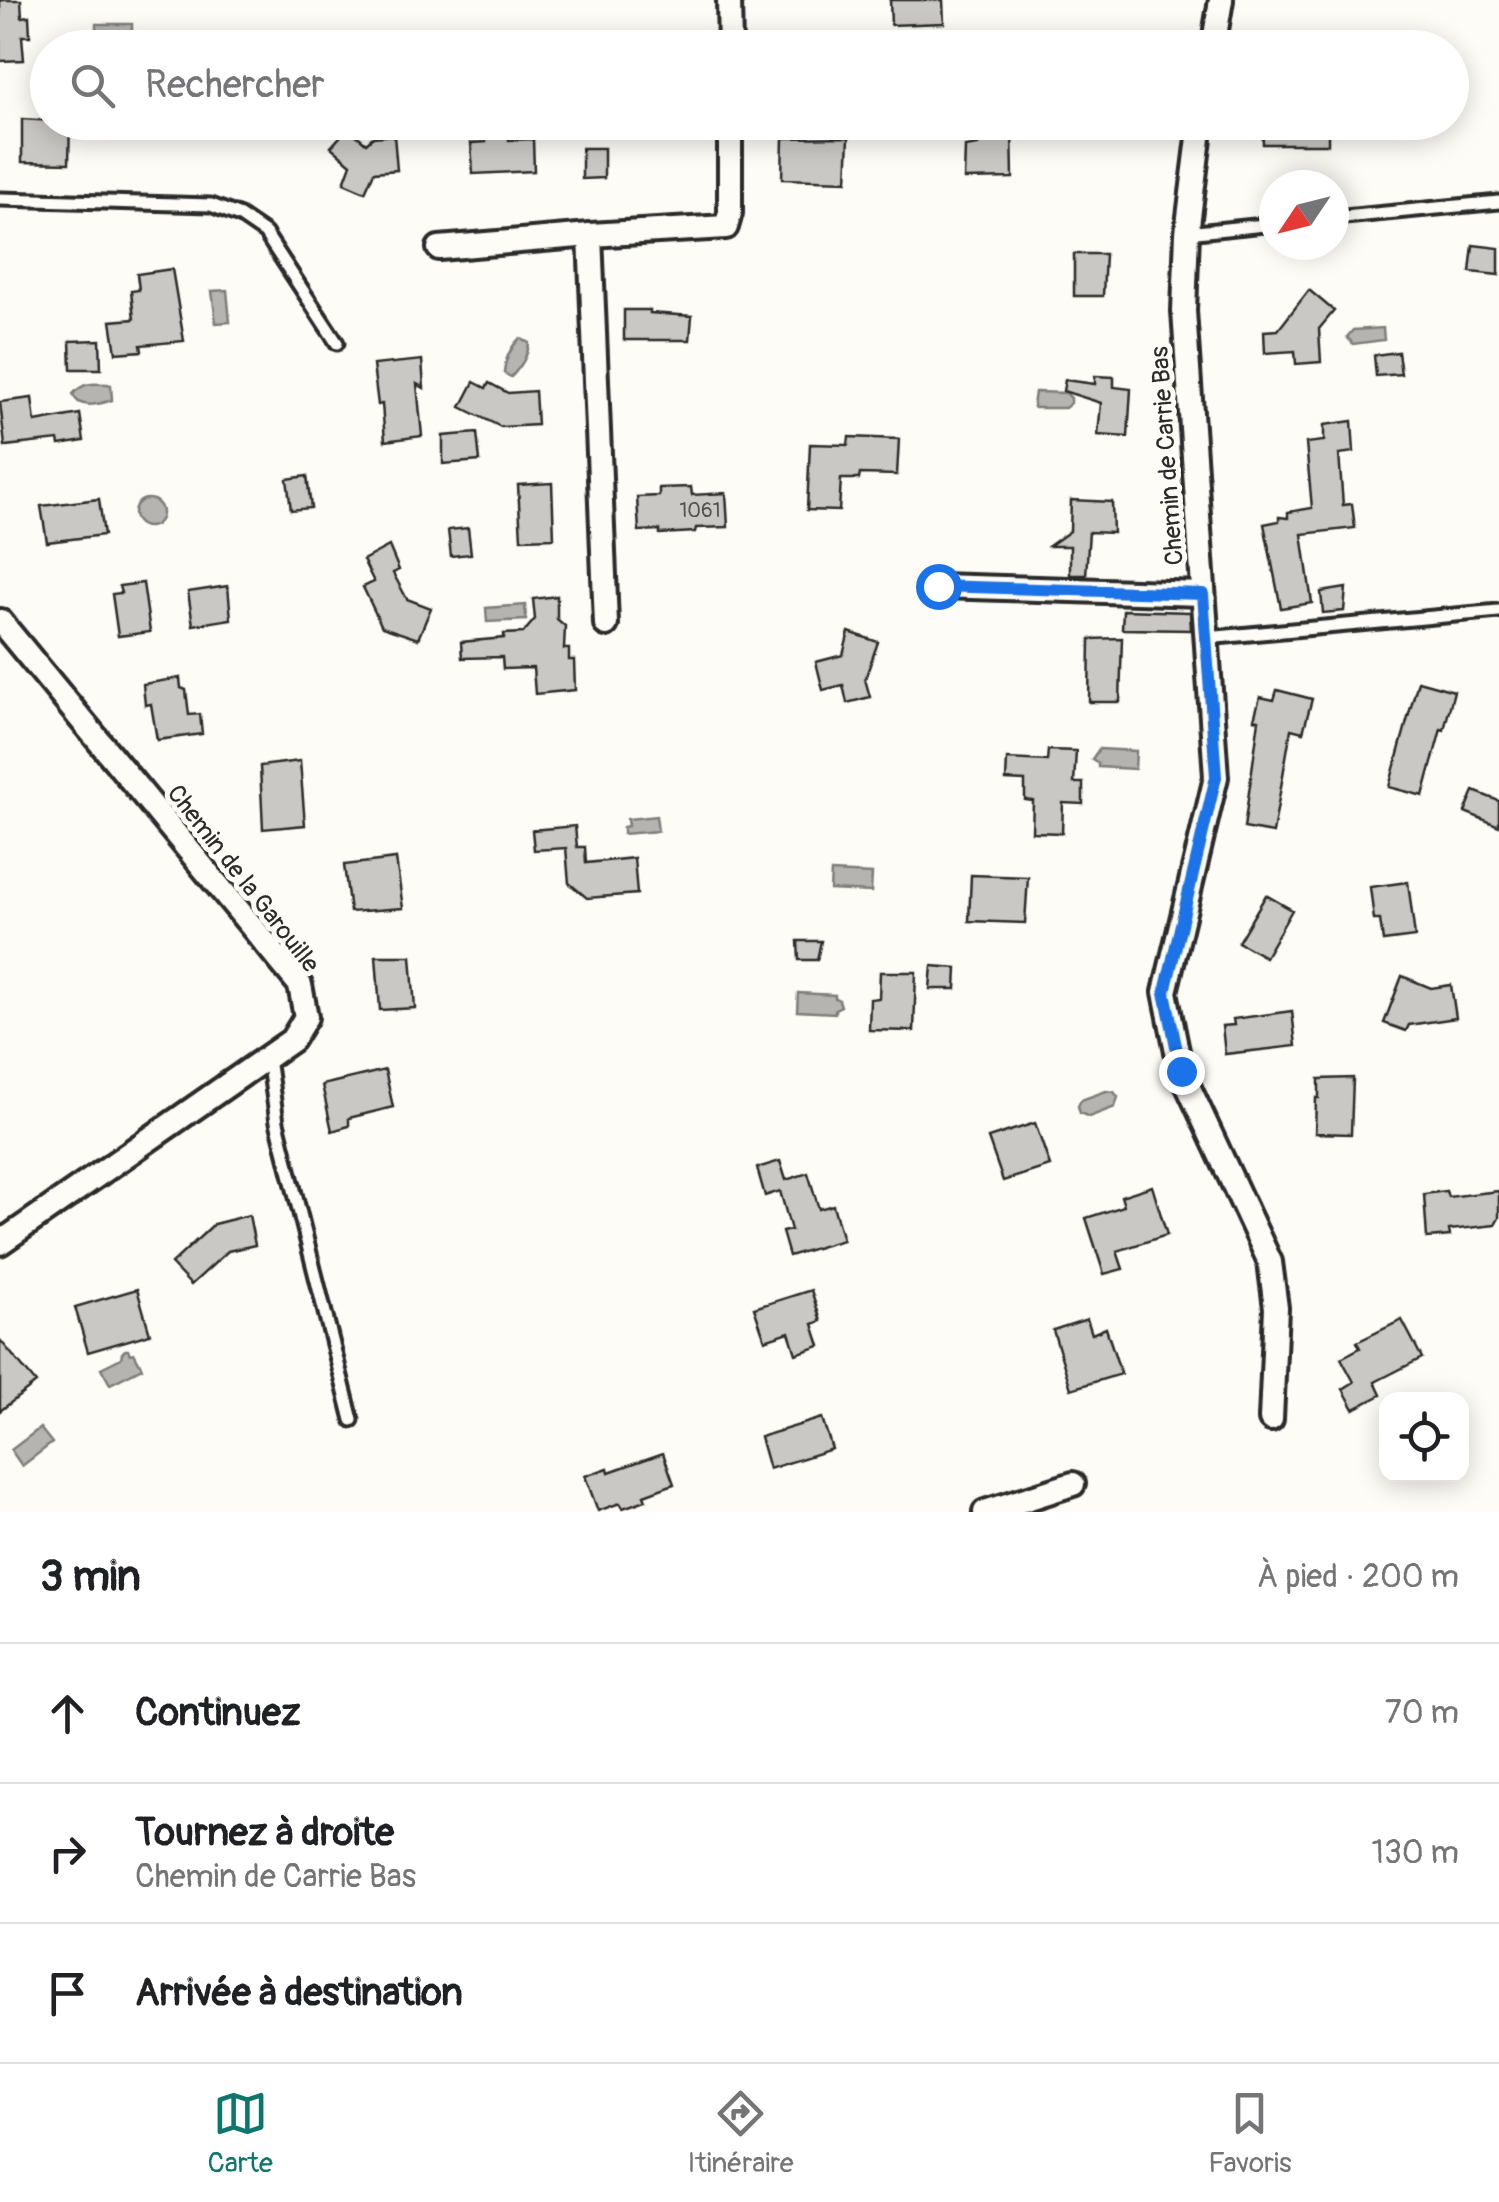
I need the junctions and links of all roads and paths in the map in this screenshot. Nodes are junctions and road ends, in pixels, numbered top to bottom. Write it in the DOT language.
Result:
graph roads {
  1 [pos="730,0"];
  2 [pos="1221,0"];
  3 [pos="730,30"];
  4 [pos="1217,30"];
  5 [pos="730,140"];
  6 [pos="1199,140"];
  7 [pos="0,198"];
  8 [pos="1499,202"];
  9 [pos="1349,217"];
  10 [pos="1259,225"];
  11 [pos="1187,232"];
  12 [pos="590,235"];
  13 [pos="439,248"];
  14 [pos="337,342"];
  15 [pos="938,586"];
  16 [pos="1203,594"];
  17 [pos="1499,611"];
  18 [pos="0,620"];
  19 [pos="606,624"];
  20 [pos="1206,638"];
  21 [pos="268,1058"];
  22 [pos="0,1243"];
  23 [pos="1272,1419"];
  24 [pos="352,1420"];
  25 [pos="1073,1484"];
  26 [pos="985,1512"];
  1 -- 3 [label="street"];
  2 -- 4 [label="street"];
  5 -- 12 [label="street"];
  6 -- 11 [label="street, Chemin de Carrie Bas"];
  7 -- 14 [label="lane"];
  8 -- 9 [label="lane"];
  10 -- 11 [label="lane"];
  11 -- 16 [label="street, Chemin de Carrie Bas"];
  12 -- 13 [label="street"];
  12 -- 19 [label="street"];
  15 -- 16 [label="street"];
  16 -- 20 [label="street, Chemin de Carrie Bas"];
  17 -- 20 [label="lane"];
  18 -- 21 [label="street, Chemin de la Garouille"];
  20 -- 23 [label="street, Chemin de Carrie Bas"];
  21 -- 22 [label="street, Chemin de la Garouille"];
  21 -- 24 [label="lane"];
  25 -- 26 [label="street"];
}
